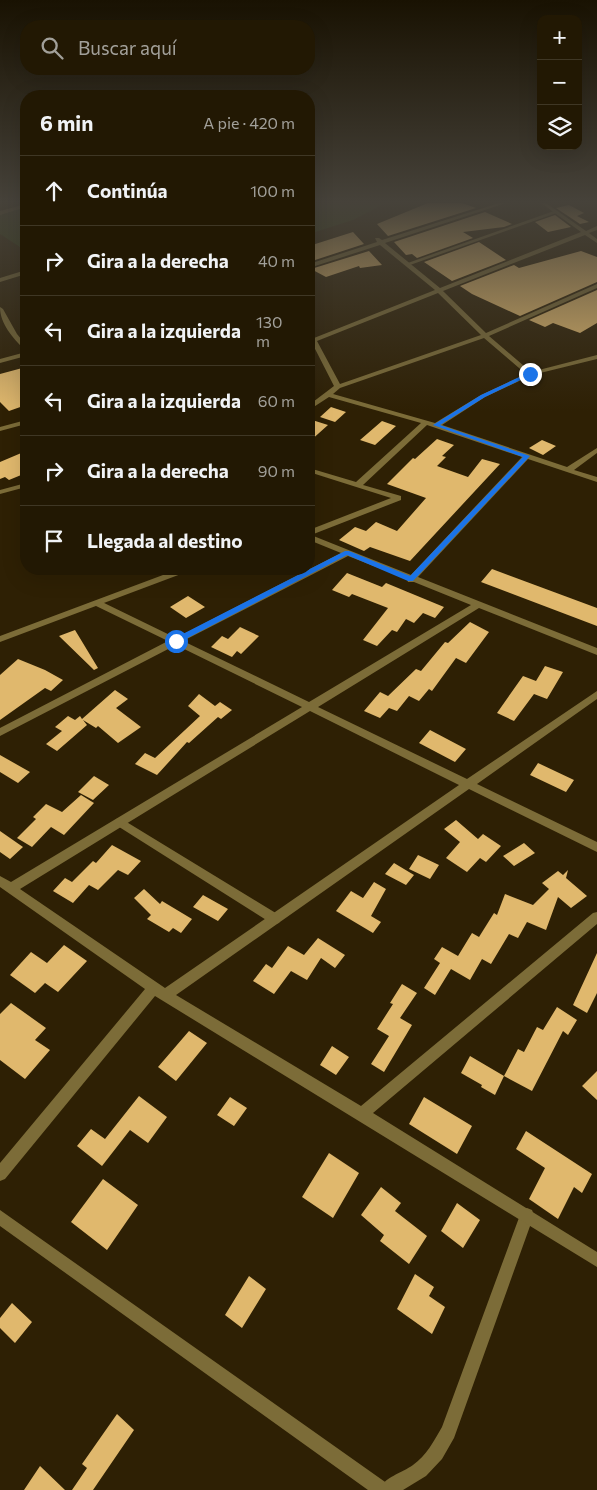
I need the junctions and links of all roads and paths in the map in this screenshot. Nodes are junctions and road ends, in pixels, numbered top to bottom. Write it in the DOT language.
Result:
graph roads {
  1 [pos="418,273"];
  2 [pos="486,273"];
  3 [pos="20,274"];
  4 [pos="0,280"];
  5 [pos="597,286"];
  6 [pos="439,291"];
  7 [pos="0,309"];
  8 [pos="485,336"];
  9 [pos="315,338"];
  10 [pos="20,342"];
  11 [pos="315,348"];
  12 [pos="20,356"];
  13 [pos="597,357"];
  14 [pos="0,362"];
  15 [pos="530,374"];
  16 [pos="338,387"];
  17 [pos="327,394"];
  18 [pos="315,403"];
  19 [pos="425,423"];
  20 [pos="20,424"];
  21 [pos="436,425"];
  22 [pos="0,429"];
  23 [pos="597,450"];
  24 [pos="527,456"];
  25 [pos="568,470"];
  26 [pos="315,472"];
  27 [pos="597,480"];
  28 [pos="357,486"];
  29 [pos="20,487"];
  30 [pos="0,492"];
  31 [pos="315,531"];
  32 [pos="315,540"];
  33 [pos="347,553"];
  34 [pos="315,569"];
  35 [pos="170,575"];
  36 [pos="304,575"];
  37 [pos="411,580"];
  38 [pos="97,602"];
  39 [pos="476,606"];
  40 [pos="0,639"];
  41 [pos="176,641"];
  42 [pos="597,652"];
  43 [pos="597,694"];
  44 [pos="310,707"];
  45 [pos="0,732"];
  46 [pos="467,785"];
  47 [pos="120,822"];
  48 [pos="597,847"];
  49 [pos="6,885"];
  50 [pos="597,917"];
  51 [pos="275,919"];
  52 [pos="160,991"];
  53 [pos="362,1114"];
  54 [pos="0,1174"];
  55 [pos="527,1216"];
  56 [pos="0,1217"];
  57 [pos="597,1260"];
  58 [pos="382,1490"];
  59 [pos="387,1490"];
  1 -- 6 [label="street"];
  2 -- 6 [label="street"];
  3 -- 4 [label="street"];
  5 -- 8 [label="street"];
  6 -- 8 [label="street"];
  6 -- 9 [label="street"];
  7 -- 10 [label="street"];
  8 -- 15 [label="street"];
  8 -- 16 [label="street"];
  11 -- 16 [label="street"];
  12 -- 14 [label="street"];
  13 -- 15 [label="street"];
  15 -- 21 [label="street"];
  16 -- 17 [label="street"];
  17 -- 18 [label="street"];
  17 -- 19 [label="street"];
  19 -- 21 [label="street"];
  19 -- 28 [label="street"];
  20 -- 22 [label="street"];
  21 -- 24 [label="street"];
  23 -- 25 [label="street"];
  24 -- 25 [label="street"];
  24 -- 37 [label="street"];
  25 -- 27 [label="street"];
  26 -- 28 [label="street"];
  28 -- 31 [label="street"];
  29 -- 30 [label="street"];
  32 -- 33 [label="street"];
  33 -- 34 [label="street"];
  33 -- 37 [label="street"];
  35 -- 38 [label="street"];
  36 -- 41 [label="street"];
  37 -- 39 [label="street"];
  38 -- 40 [label="street"];
  38 -- 41 [label="street"];
  39 -- 42 [label="street"];
  39 -- 44 [label="street"];
  41 -- 44 [label="street"];
  41 -- 45 [label="street"];
  43 -- 46 [label="street"];
  44 -- 46 [label="street"];
  44 -- 47 [label="street"];
  46 -- 48 [label="street"];
  46 -- 51 [label="street"];
  47 -- 49 [label="street"];
  47 -- 51 [label="street"];
  49 -- 52 [label="street"];
  50 -- 53 [label="street"];
  51 -- 52 [label="street"];
  52 -- 53 [label="street"];
  52 -- 54 [label="street"];
  53 -- 55 [label="street"];
  55 -- 57 [label="street"];
  55 -- 59 [label="street"];
  56 -- 58 [label="street"];
}
